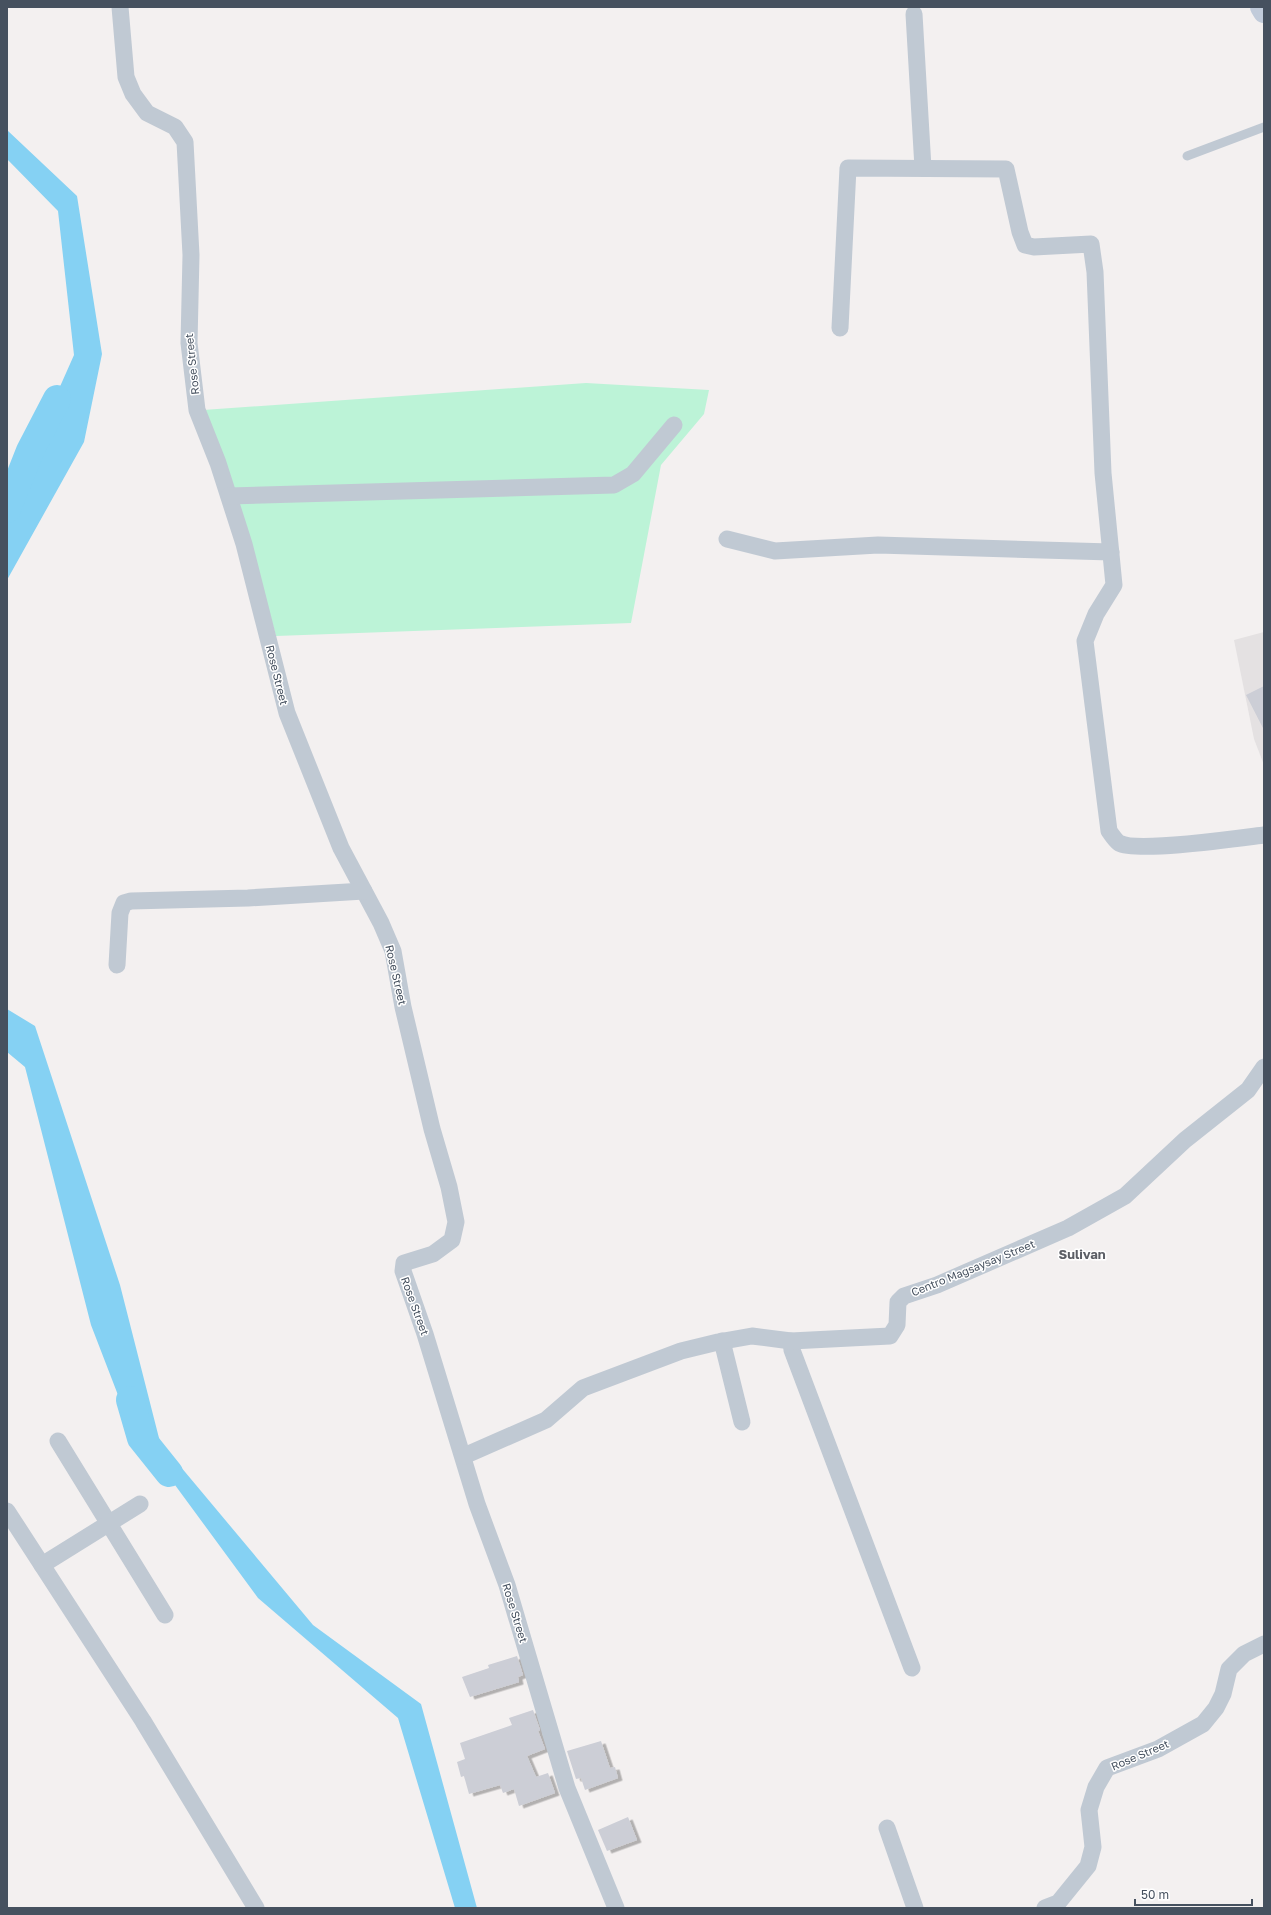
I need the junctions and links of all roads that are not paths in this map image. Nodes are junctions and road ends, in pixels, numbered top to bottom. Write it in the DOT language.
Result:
graph roads {
  1 [pos="120,7"];
  2 [pos="1261,7"];
  3 [pos="1264,12"];
  4 [pos="914,14"];
  5 [pos="1264,127"];
  6 [pos="1187,156"];
  7 [pos="923,168"];
  8 [pos="840,328"];
  9 [pos="674,425"];
  10 [pos="229,496"];
  11 [pos="727,538"];
  12 [pos="1110,552"];
  13 [pos="1264,835"];
  14 [pos="364,891"];
  15 [pos="117,965"];
  16 [pos="1264,1067"];
  17 [pos="722,1341"];
  18 [pos="791,1341"];
  19 [pos="742,1422"];
  20 [pos="58,1441"];
  21 [pos="464,1456"];
  22 [pos="140,1504"];
  23 [pos="7,1511"];
  24 [pos="108,1524"];
  25 [pos="42,1565"];
  26 [pos="164,1615"];
  27 [pos="1264,1644"];
  28 [pos="912,1668"];
  29 [pos="887,1828"];
  30 [pos="256,1908"];
  31 [pos="616,1908"];
  32 [pos="915,1908"];
  33 [pos="1045,1908"];
  1 -- 10 [label="street, Rose Street"];
  2 -- 3 [label="main road"];
  4 -- 7 [label="street"];
  5 -- 6 [label="lane"];
  7 -- 8 [label="street"];
  7 -- 12 [label="street"];
  9 -- 10 [label="street"];
  10 -- 14 [label="street, Rose Street"];
  11 -- 12 [label="street"];
  12 -- 13 [label="street"];
  14 -- 15 [label="street"];
  14 -- 21 [label="street, Rose Street"];
  16 -- 18 [label="street, Centro Magsaysay Street"];
  17 -- 18 [label="street, Centro Magsaysay Street"];
  17 -- 19 [label="street"];
  17 -- 21 [label="street, Centro Magsaysay Street"];
  18 -- 28 [label="street"];
  20 -- 24 [label="street"];
  21 -- 31 [label="street, Rose Street"];
  22 -- 24 [label="street"];
  23 -- 25 [label="street"];
  24 -- 25 [label="street"];
  24 -- 26 [label="street"];
  25 -- 30 [label="street"];
  27 -- 33 [label="street, Rose Street"];
  29 -- 32 [label="street"];
}
